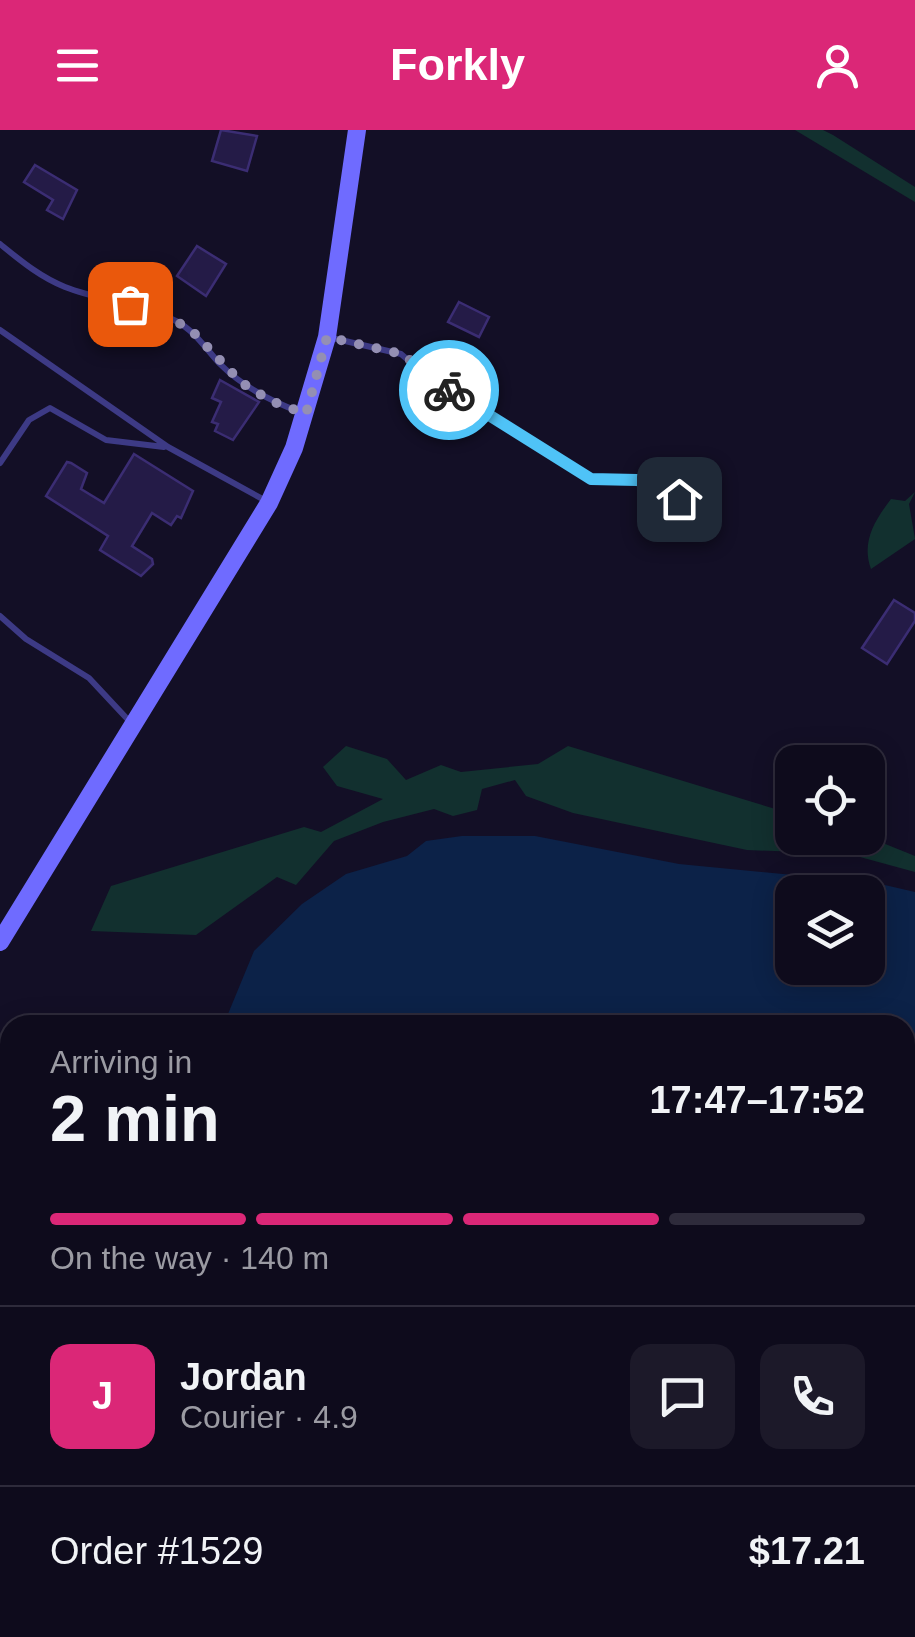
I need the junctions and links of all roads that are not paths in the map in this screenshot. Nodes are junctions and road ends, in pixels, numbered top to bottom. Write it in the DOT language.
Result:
graph roads {
  1 [pos="357,130"];
  2 [pos="0,244"];
  3 [pos="0,330"];
  4 [pos="327,337"];
  5 [pos="306,414"];
  6 [pos="168,447"];
  7 [pos="0,463"];
  8 [pos="679,499"];
  9 [pos="269,502"];
  10 [pos="0,616"];
  11 [pos="134,724"];
  12 [pos="2,937"];
  1 -- 4 [label="main road"];
  2 -- 5 [label="lane"];
  3 -- 6 [label="lane"];
  4 -- 5 [label="main road"];
  4 -- 8 [label="lane"];
  5 -- 9 [label="main road"];
  6 -- 7 [label="lane"];
  6 -- 9 [label="lane"];
  9 -- 11 [label="main road"];
  10 -- 11 [label="lane"];
  11 -- 12 [label="main road"];
}
